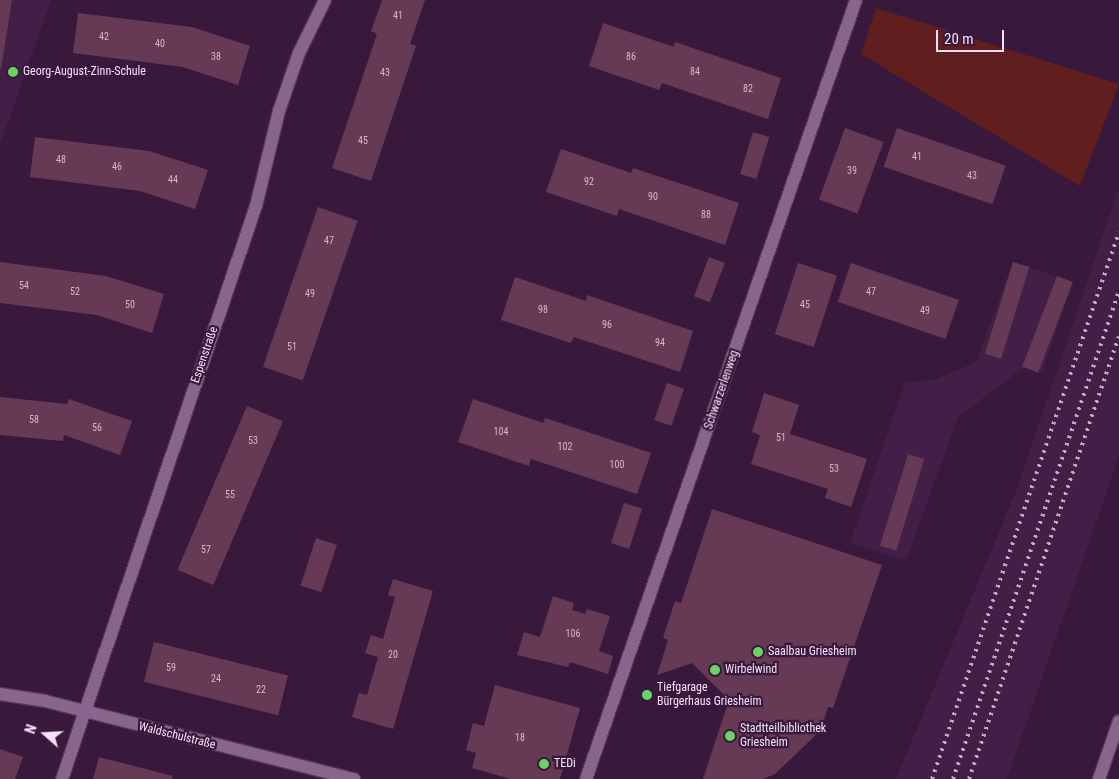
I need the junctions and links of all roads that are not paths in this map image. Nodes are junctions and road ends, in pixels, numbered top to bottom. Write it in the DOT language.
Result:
graph roads {
  1 [pos="325,0"];
  2 [pos="856,0"];
  3 [pos="0,694"];
  4 [pos="84,712"];
  5 [pos="1119,722"];
  6 [pos="329,776"];
  7 [pos="62,779"];
  8 [pos="354,779"];
  9 [pos="586,779"];
  10 [pos="1099,779"];
  1 -- 4 [label="street, Espenstraße"];
  2 -- 9 [label="street, Schwarzerlenweg"];
  3 -- 4 [label="street, Waldschulstraße"];
  4 -- 6 [label="street, Waldschulstraße"];
  4 -- 7 [label="street, Espenstraße"];
  5 -- 10 [label="street"];
  6 -- 8 [label="street, Waldschulstraße"];
}
